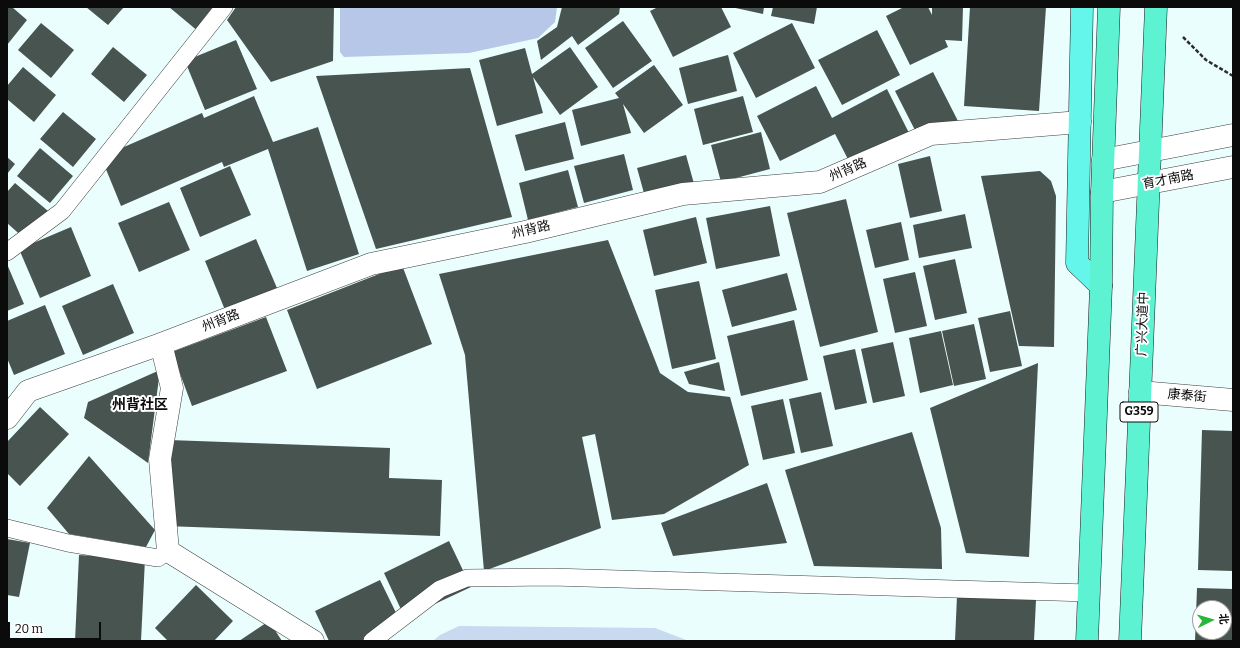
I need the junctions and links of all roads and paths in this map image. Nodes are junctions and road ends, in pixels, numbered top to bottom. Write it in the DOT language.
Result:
graph roads {
  1 [pos="224,7"];
  2 [pos="1082,7"];
  3 [pos="1109,7"];
  4 [pos="1156,8"];
  5 [pos="1233,76"];
  6 [pos="1080,122"];
  7 [pos="1233,135"];
  8 [pos="1151,151"];
  9 [pos="1103,160"];
  10 [pos="1233,167"];
  11 [pos="1149,183"];
  12 [pos="1102,192"];
  13 [pos="7,252"];
  14 [pos="1101,286"];
  15 [pos="161,344"];
  16 [pos="1140,392"];
  17 [pos="1233,400"];
  18 [pos="7,418"];
  19 [pos="7,528"];
  20 [pos="168,551"];
  21 [pos="1088,593"];
  22 [pos="313,641"];
  23 [pos="372,641"];
  24 [pos="1087,641"];
  25 [pos="1130,641"];
  1 -- 13 [label="lane"];
  2 -- 6 [label="main road"];
  3 -- 9 [label="highway"];
  4 -- 5 [label="path"];
  4 -- 8 [label="highway, 广兴大道中 / G359"];
  6 -- 14 [label="main road"];
  6 -- 15 [label="street, 州背路"];
  7 -- 8 [label="street"];
  8 -- 9 [label="street"];
  8 -- 11 [label="highway, 广兴大道中 / G359"];
  9 -- 12 [label="highway"];
  10 -- 11 [label="street, 育才南路"];
  11 -- 12 [label="street, 育才南路"];
  11 -- 16 [label="highway, 广兴大道中 / G359"];
  12 -- 14 [label="highway"];
  14 -- 21 [label="highway"];
  15 -- 18 [label="street, 州背路"];
  15 -- 20 [label="street"];
  16 -- 17 [label="street, 康泰街"];
  16 -- 25 [label="highway, 广兴大道中 / G359"];
  19 -- 20 [label="lane"];
  20 -- 22 [label="street"];
  21 -- 23 [label="lane"];
  21 -- 24 [label="highway"];
}
